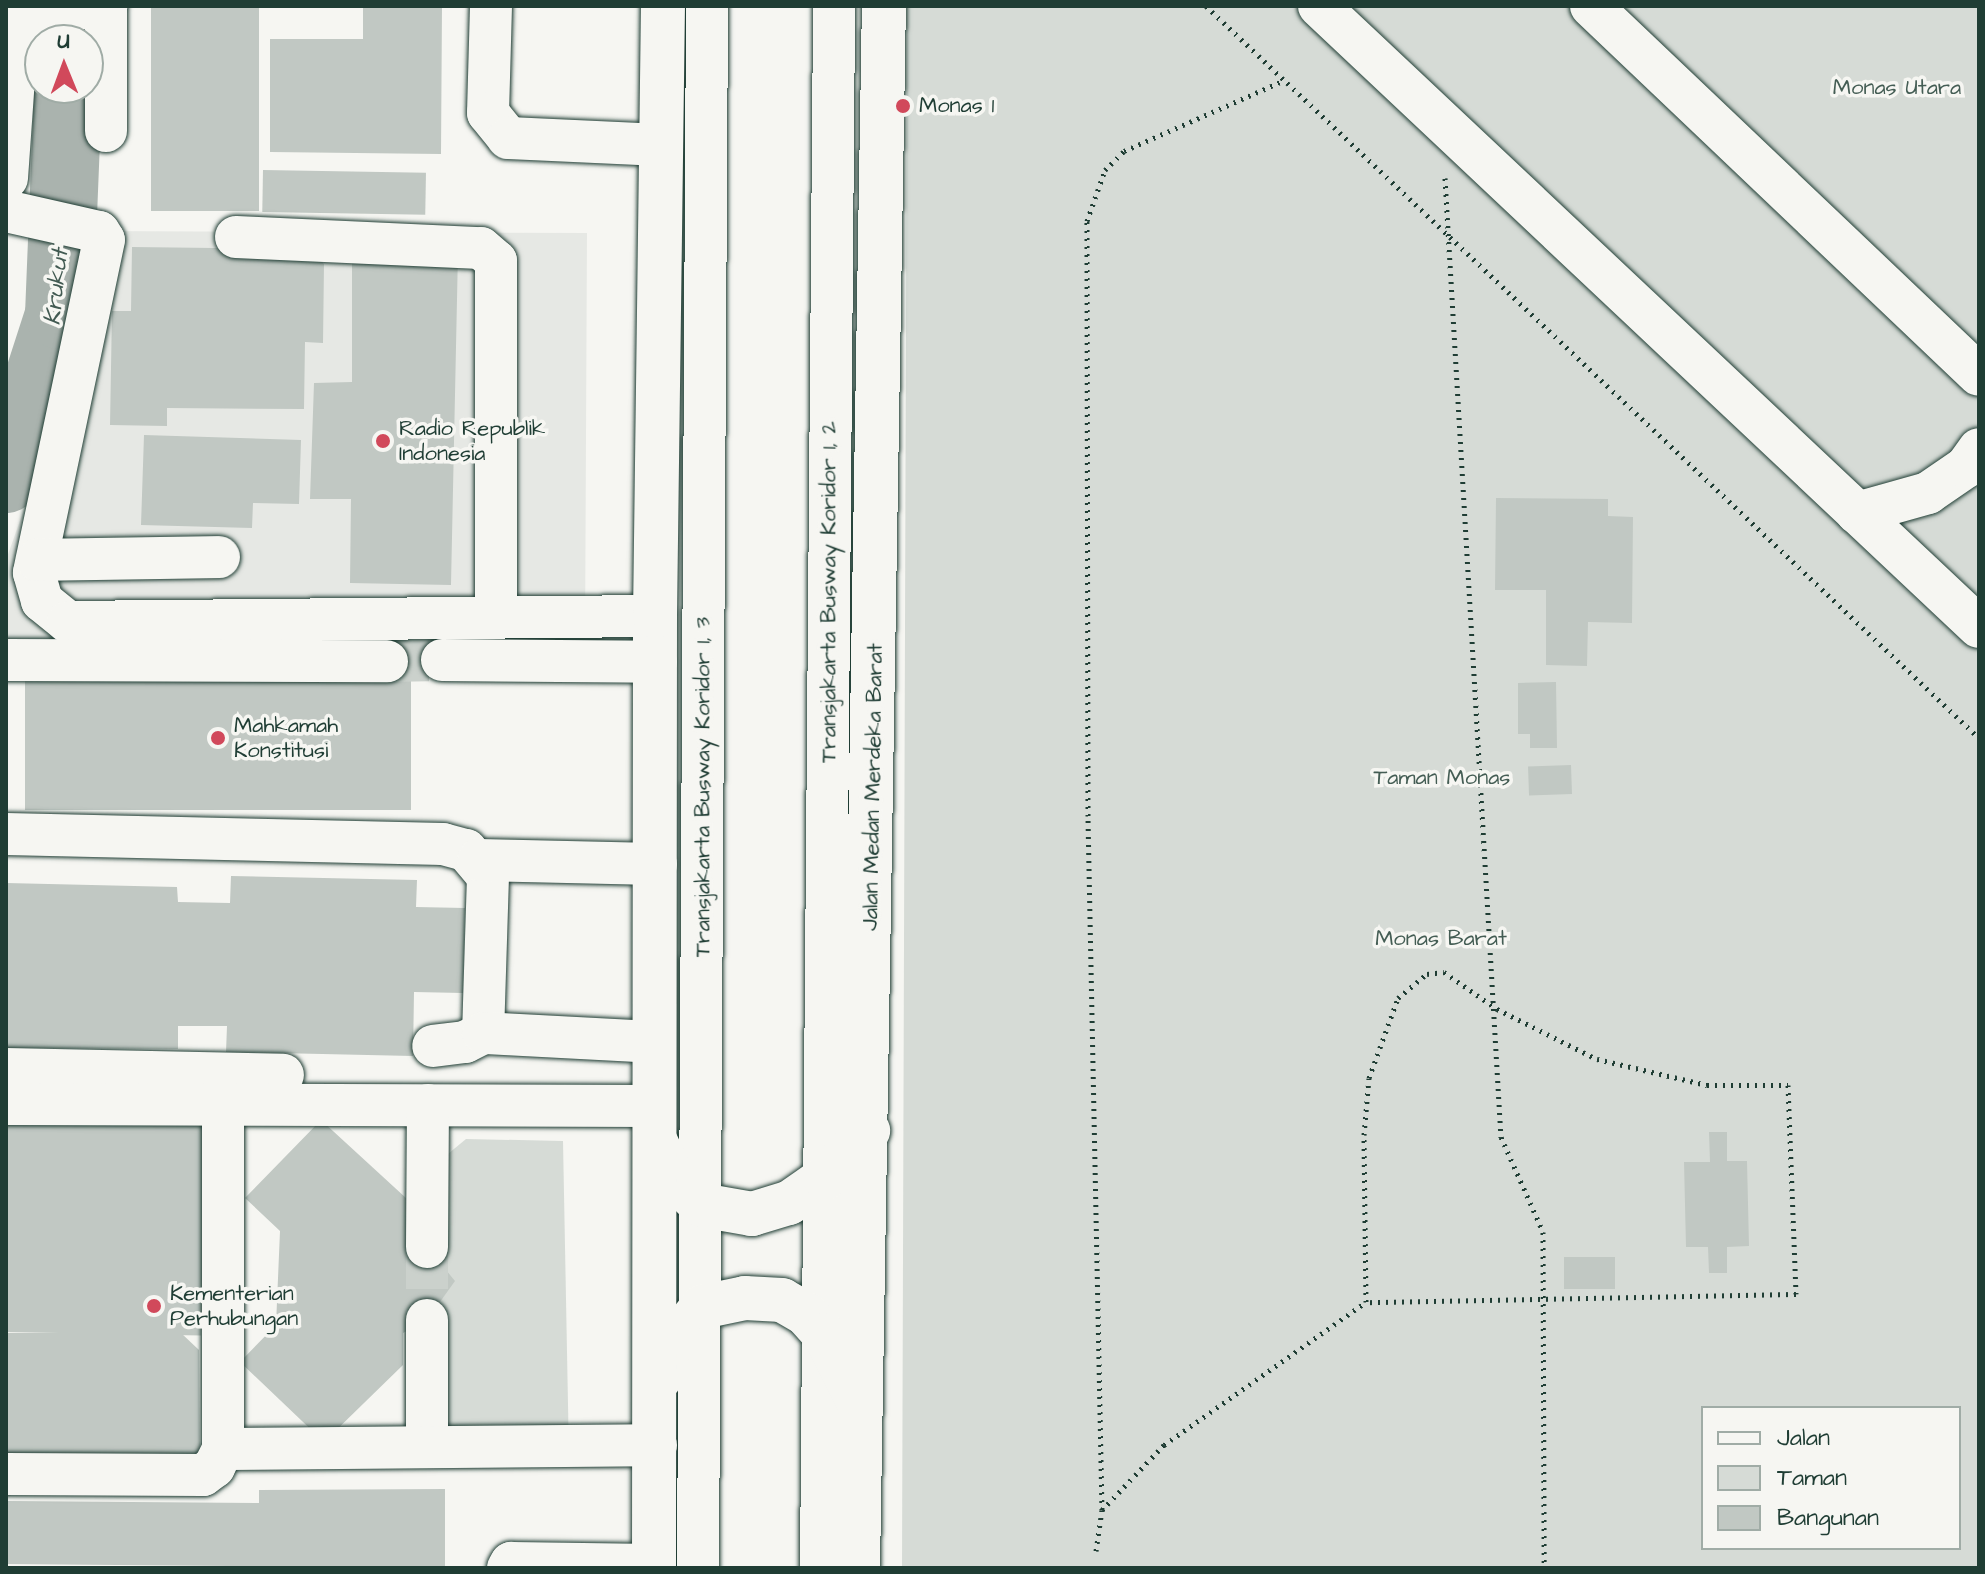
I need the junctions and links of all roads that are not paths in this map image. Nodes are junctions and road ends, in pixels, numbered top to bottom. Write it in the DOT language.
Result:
graph roads {
  1 [pos="491,6"];
  2 [pos="663,6"];
  3 [pos="707,6"];
  4 [pos="834,6"];
  5 [pos="884,6"];
  6 [pos="1319,6"];
  7 [pos="1591,6"];
  8 [pos="89,8"];
  9 [pos="20,13"];
  10 [pos="106,131"];
  11 [pos="662,145"];
  12 [pos="6,178"];
  13 [pos="17,214"];
  14 [pos="236,237"];
  15 [pos="1979,375"];
  16 [pos="1979,449"];
  17 [pos="1857,513"];
  18 [pos="219,557"];
  19 [pos="37,560"];
  20 [pos="655,616"];
  21 [pos="496,617"];
  22 [pos="1979,627"];
  23 [pos="6,660"];
  24 [pos="442,660"];
  25 [pos="387,661"];
  26 [pos="656,662"];
  27 [pos="6,834"];
  28 [pos="478,860"];
  29 [pos="656,864"];
  30 [pos="483,1033"];
  31 [pos="655,1042"];
  32 [pos="433,1046"];
  33 [pos="6,1069"];
  34 [pos="283,1075"];
  35 [pos="6,1104"];
  36 [pos="223,1104"];
  37 [pos="428,1105"];
  38 [pos="653,1122"];
  39 [pos="868,1131"];
  40 [pos="825,1178"];
  41 [pos="701,1205"];
  42 [pos="427,1247"];
  43 [pos="702,1307"];
  44 [pos="427,1320"];
  45 [pos="825,1335"];
  46 [pos="654,1399"];
  47 [pos="860,1404"];
  48 [pos="656,1445"];
  49 [pos="427,1447"];
  50 [pos="223,1449"];
  51 [pos="6,1474"];
  52 [pos="654,1566"];
  53 [pos="508,1568"];
  54 [pos="698,1568"];
  55 [pos="821,1568"];
  56 [pos="858,1568"];
  1 -- 11 [label="street"];
  2 -- 11 [label="main road"];
  3 -- 41 [label="street, Transjakarta Busway Koridor 1, 3"];
  4 -- 40 [label="street, Transjakarta Busway Koridor 1, 2"];
  5 -- 39 [label="main road, Jalan Medan Merdeka Barat"];
  6 -- 17 [label="street"];
  7 -- 15 [label="street"];
  8 -- 9 [label="street"];
  8 -- 10 [label="street"];
  9 -- 12 [label="main road"];
  11 -- 20 [label="main road"];
  13 -- 19 [label="street"];
  14 -- 21 [label="street"];
  16 -- 17 [label="street"];
  17 -- 22 [label="street"];
  18 -- 19 [label="street"];
  19 -- 21 [label="street"];
  20 -- 21 [label="street"];
  20 -- 26 [label="main road"];
  23 -- 25 [label="street"];
  24 -- 26 [label="street"];
  26 -- 29 [label="main road"];
  27 -- 28 [label="street"];
  28 -- 29 [label="street"];
  28 -- 30 [label="street"];
  29 -- 31 [label="main road"];
  30 -- 31 [label="street"];
  30 -- 32 [label="street"];
  31 -- 38 [label="main road"];
  33 -- 34 [label="street"];
  35 -- 36 [label="street"];
  36 -- 37 [label="street"];
  36 -- 50 [label="street"];
  37 -- 38 [label="street"];
  37 -- 42 [label="street"];
  38 -- 41 [label="main road"];
  38 -- 46 [label="main road"];
  39 -- 40 [label="main road"];
  39 -- 47 [label="main road, Jalan Medan Merdeka Barat"];
  40 -- 41 [label="main road"];
  40 -- 45 [label="street, Transjakarta Busway Koridor 1, 2"];
  41 -- 43 [label="street, Transjakarta Busway Koridor 1, 3"];
  43 -- 45 [label="main road"];
  43 -- 46 [label="main road"];
  43 -- 54 [label="street, Transjakarta Busway Koridor 1, 3"];
  44 -- 49 [label="street"];
  45 -- 47 [label="main road"];
  45 -- 55 [label="street, Transjakarta Busway Koridor 1, 2"];
  46 -- 48 [label="main road"];
  47 -- 56 [label="main road, Jalan Medan Merdeka Barat"];
  48 -- 49 [label="street"];
  48 -- 52 [label="main road"];
  49 -- 50 [label="street"];
  50 -- 51 [label="street"];
  52 -- 53 [label="street"];
}
